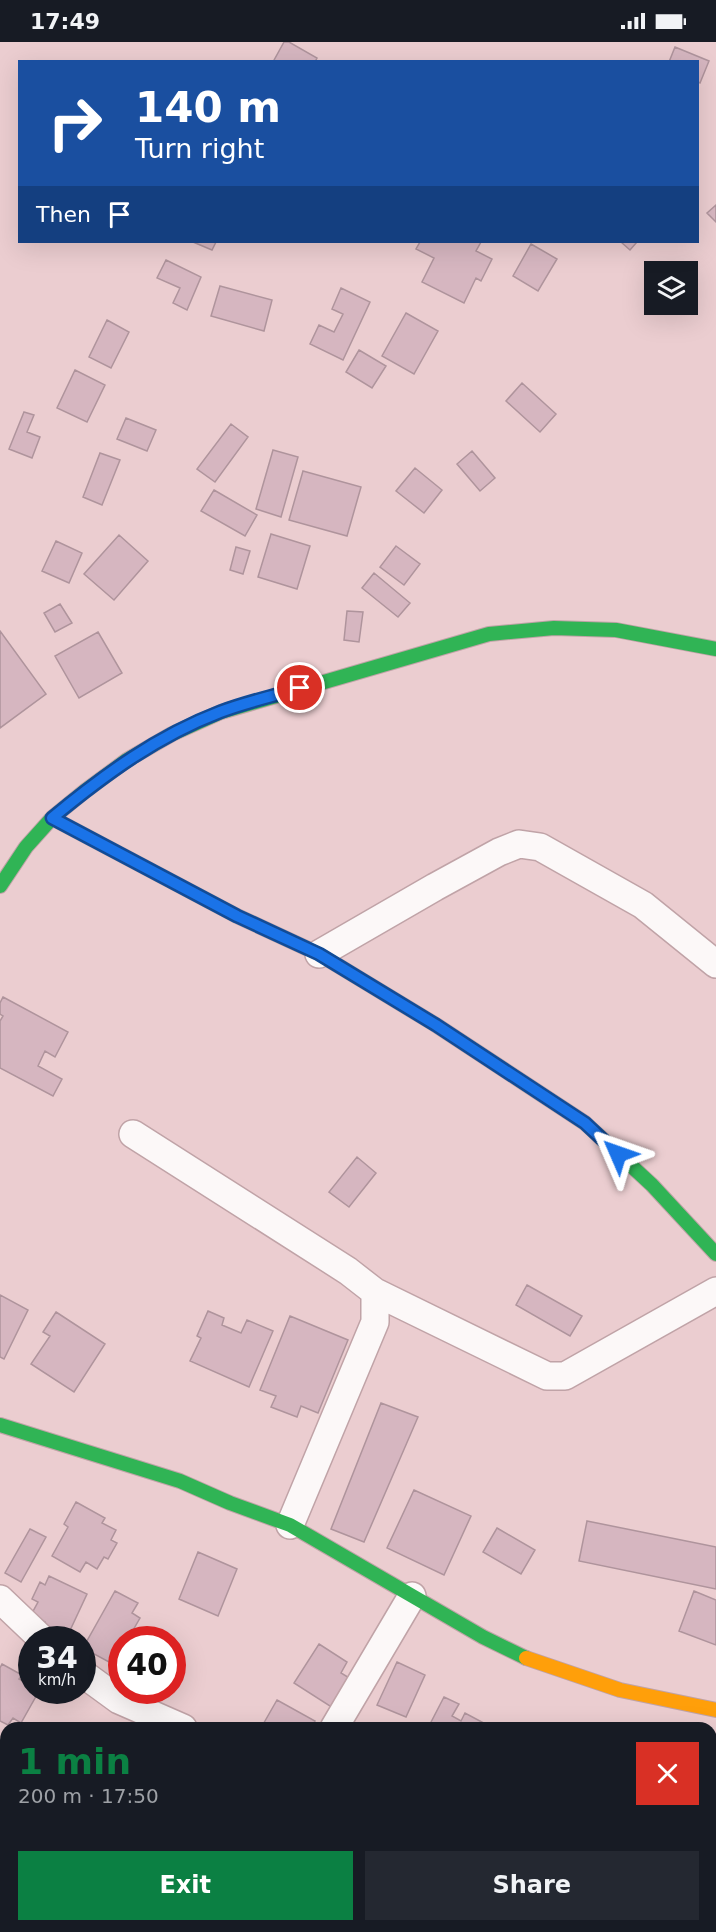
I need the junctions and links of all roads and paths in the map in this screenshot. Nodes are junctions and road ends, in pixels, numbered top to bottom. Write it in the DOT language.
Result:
graph roads {
  1 [pos="716,649"];
  2 [pos="52,818"];
  3 [pos="0,886"];
  4 [pos="319,954"];
  5 [pos="716,964"];
  6 [pos="134,1134"];
  7 [pos="716,1254"];
  8 [pos="716,1291"];
  9 [pos="375,1292"];
  10 [pos="0,1425"];
  11 [pos="290,1525"];
  12 [pos="412,1596"];
  13 [pos="0,1599"];
  14 [pos="28,1626"];
  15 [pos="96,1683"];
  16 [pos="716,1710"];
  17 [pos="169,1722"];
  18 [pos="338,1722"];
  1 -- 2 [label="street"];
  2 -- 3 [label="street"];
  2 -- 4 [label="street"];
  4 -- 5 [label="street"];
  4 -- 7 [label="street"];
  6 -- 9 [label="street"];
  8 -- 9 [label="street"];
  9 -- 11 [label="street"];
  10 -- 11 [label="street"];
  11 -- 12 [label="street"];
  12 -- 16 [label="street"];
  12 -- 18 [label="street"];
  13 -- 14 [label="street"];
  15 -- 17 [label="street"];
}
